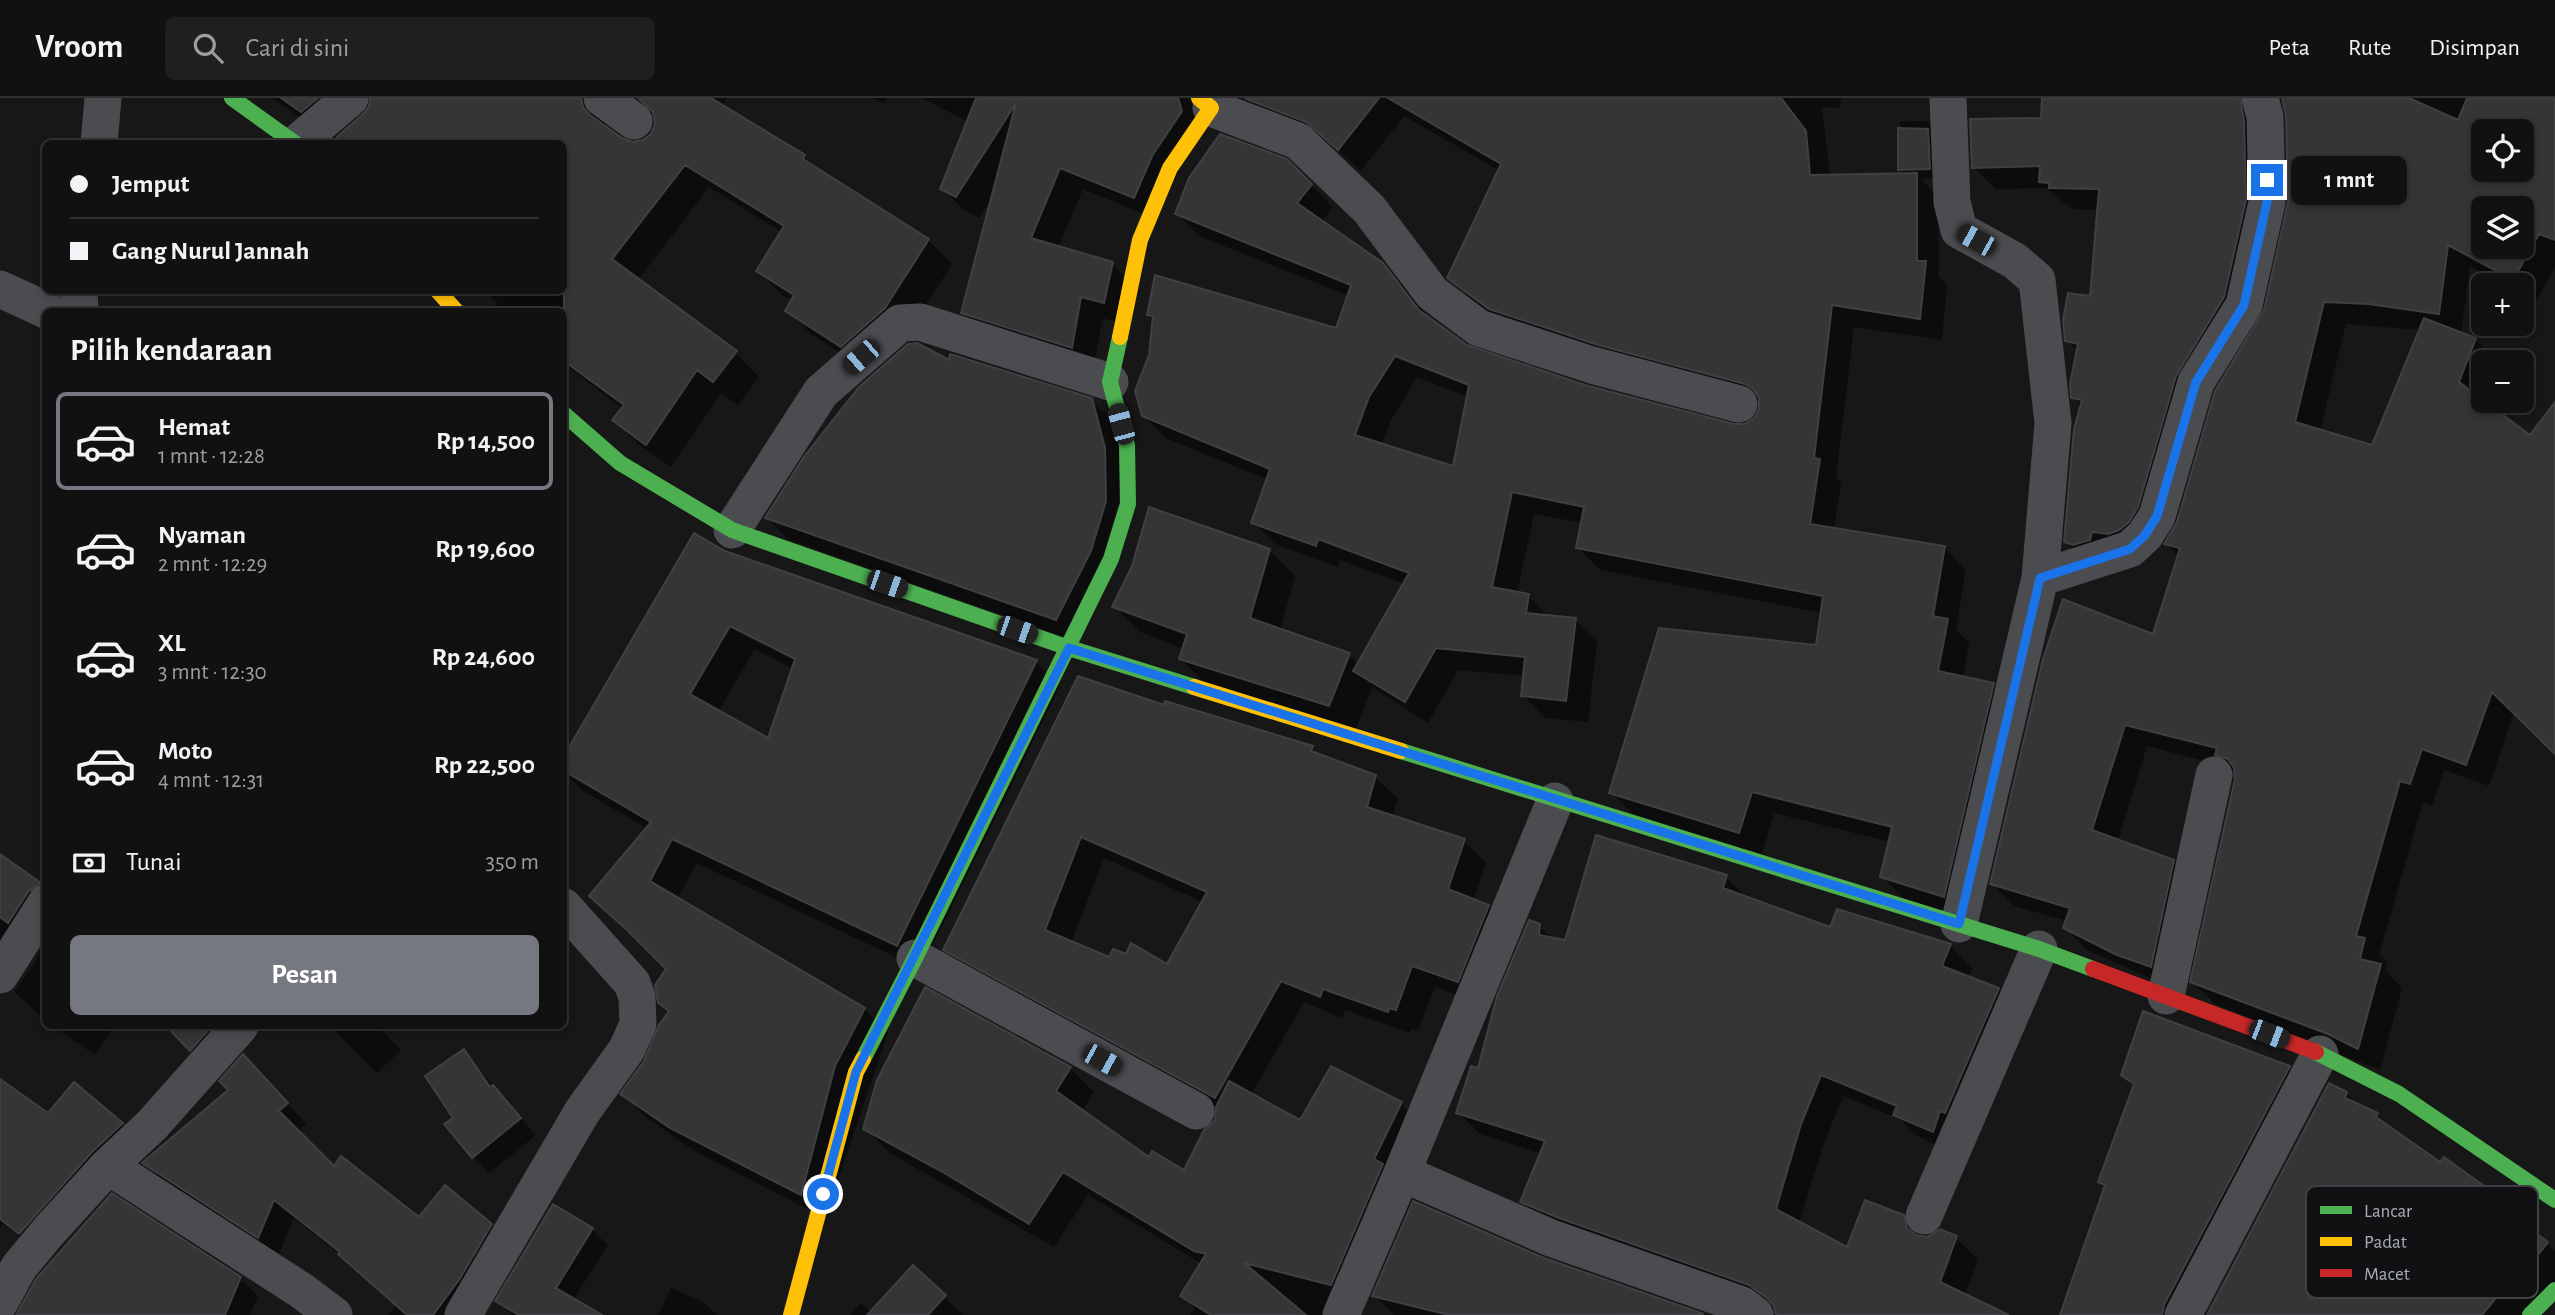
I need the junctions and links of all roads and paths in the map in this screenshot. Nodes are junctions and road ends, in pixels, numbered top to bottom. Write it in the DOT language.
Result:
graph roads {
  1 [pos="103,98"];
  2 [pos="232,98"];
  3 [pos="349,98"];
  4 [pos="602,98"];
  5 [pos="1948,98"];
  6 [pos="2260,98"];
  7 [pos="1208,101"];
  8 [pos="634,121"];
  9 [pos="99,140"];
  10 [pos="290,140"];
  11 [pos="301,140"];
  12 [pos="0,289"];
  13 [pos="441,294"];
  14 [pos="42,308"];
  15 [pos="453,308"];
  16 [pos="1110,382"];
  17 [pos="1739,404"];
  18 [pos="567,417"];
  19 [pos="732,530"];
  20 [pos="2040,578"];
  21 [pos="1069,648"];
  22 [pos="2214,775"];
  23 [pos="1555,801"];
  24 [pos="42,909"];
  25 [pos="567,910"];
  26 [pos="1959,924"];
  27 [pos="2039,949"];
  28 [pos="915,958"];
  29 [pos="0,975"];
  30 [pos="2166,996"];
  31 [pos="237,1029"];
  32 [pos="2320,1054"];
  33 [pos="1196,1111"];
  34 [pos="108,1166"];
  35 [pos="1402,1173"];
  36 [pos="2534,1186"];
  37 [pos="2538,1188"];
  38 [pos="2555,1200"];
  39 [pos="1924,1216"];
  40 [pos="9,1260"];
  41 [pos="0,1302"];
  42 [pos="1709,1306"];
  43 [pos="334,1315"];
  44 [pos="463,1315"];
  45 [pos="791,1315"];
  46 [pos="1341,1315"];
  47 [pos="1755,1315"];
  48 [pos="2183,1315"];
  1 -- 9 [label="street"];
  2 -- 10 [label="street"];
  3 -- 11 [label="street"];
  4 -- 8 [label="street"];
  5 -- 20 [label="street"];
  6 -- 20 [label="street"];
  7 -- 16 [label="street"];
  7 -- 17 [label="street"];
  12 -- 14 [label="street"];
  13 -- 15 [label="street"];
  16 -- 19 [label="street"];
  16 -- 21 [label="street"];
  18 -- 19 [label="street"];
  19 -- 21 [label="street"];
  20 -- 26 [label="street"];
  21 -- 23 [label="street"];
  21 -- 28 [label="street"];
  22 -- 30 [label="street"];
  23 -- 26 [label="street"];
  23 -- 35 [label="street"];
  24 -- 29 [label="street"];
  25 -- 44 [label="street"];
  26 -- 27 [label="street"];
  27 -- 30 [label="street"];
  27 -- 39 [label="street"];
  28 -- 33 [label="street"];
  28 -- 45 [label="street"];
  30 -- 32 [label="street"];
  31 -- 34 [label="street"];
  32 -- 36 [label="street"];
  32 -- 48 [label="street"];
  34 -- 40 [label="street"];
  34 -- 43 [label="street"];
  35 -- 42 [label="street"];
  35 -- 46 [label="street"];
  37 -- 38 [label="street"];
  40 -- 41 [label="street"];
  42 -- 47 [label="street"];
}
